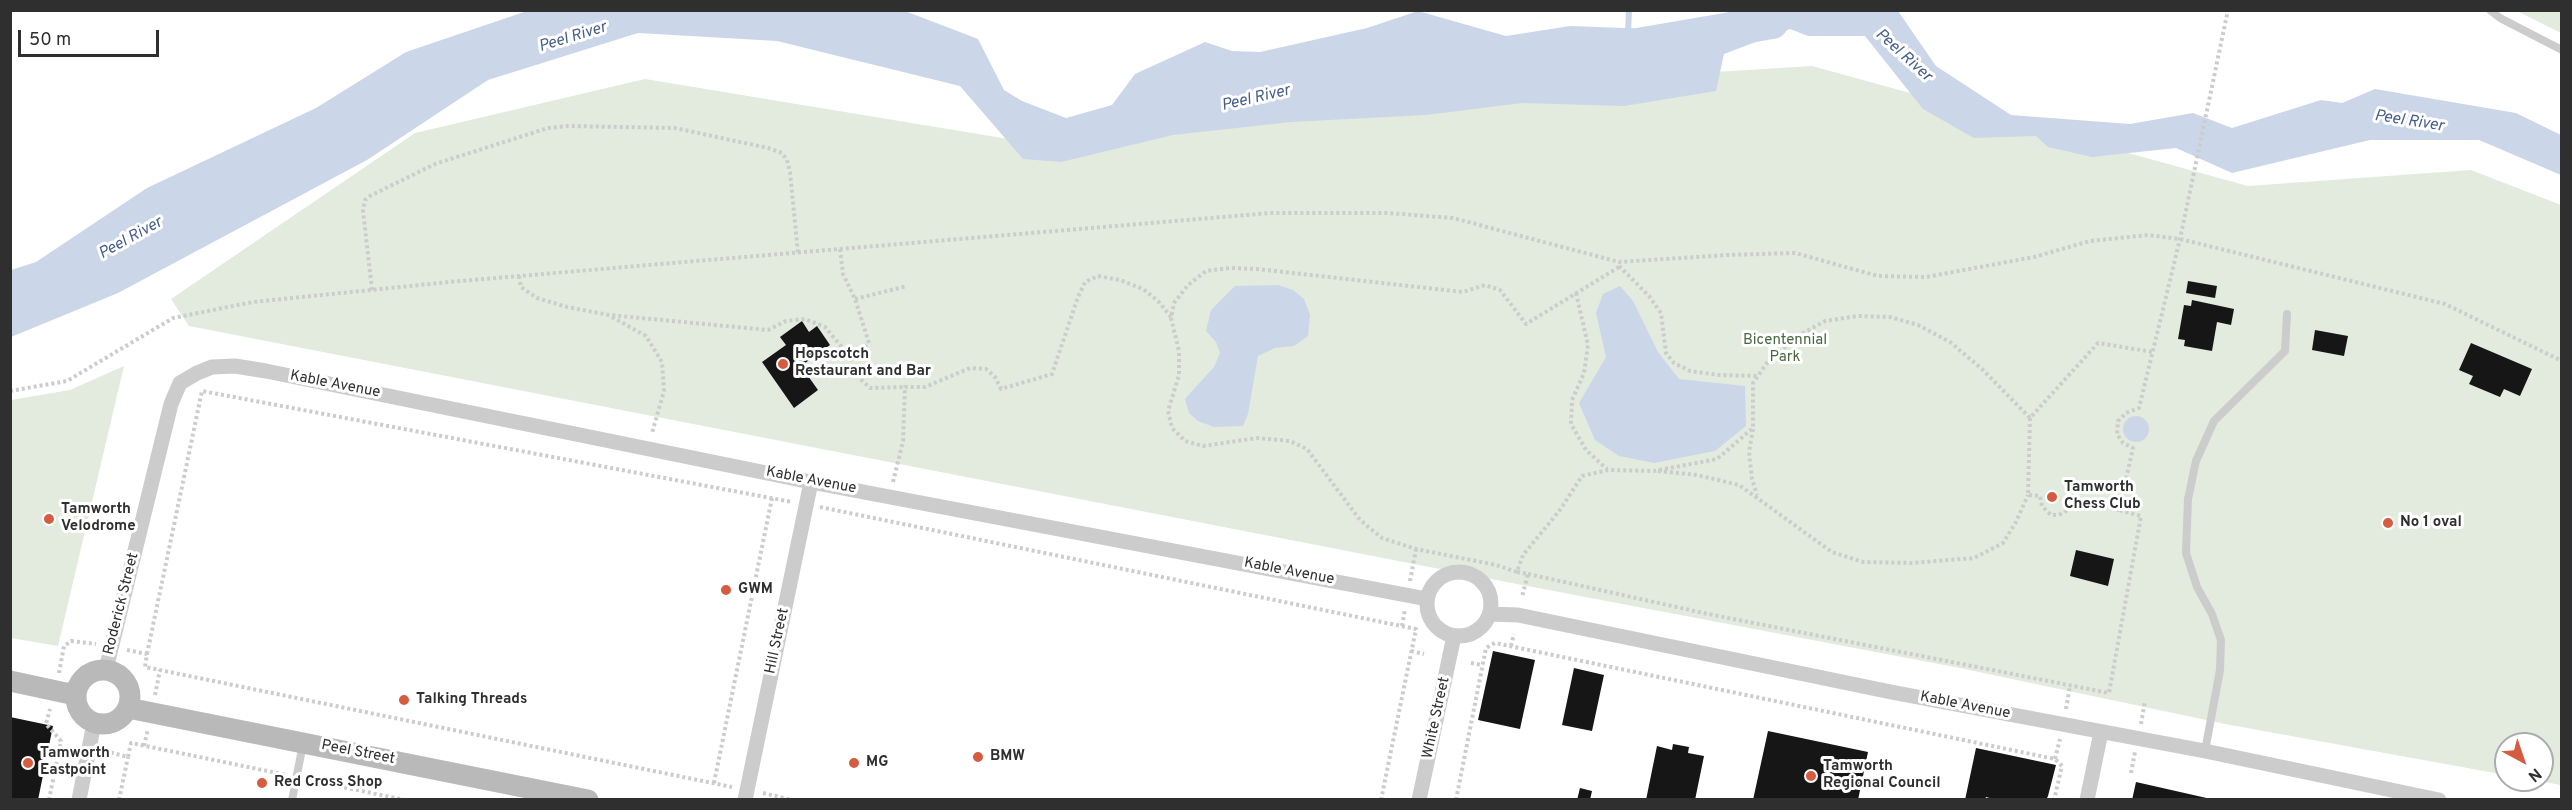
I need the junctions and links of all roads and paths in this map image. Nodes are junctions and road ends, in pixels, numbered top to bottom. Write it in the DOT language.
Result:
graph roads {
  1 [pos="2229,10"];
  2 [pos="2490,10"];
  3 [pos="2562,50"];
  4 [pos="2180,239"];
  5 [pos="840,249"];
  6 [pos="798,253"];
  7 [pos="1619,265"];
  8 [pos="519,276"];
  9 [pos="907,285"];
  10 [pos="372,290"];
  11 [pos="1576,293"];
  12 [pos="855,299"];
  13 [pos="2287,314"];
  14 [pos="609,315"];
  15 [pos="1172,318"];
  16 [pos="2153,352"];
  17 [pos="851,358"];
  18 [pos="2562,361"];
  19 [pos="197,373"];
  20 [pos="1758,376"];
  21 [pos="905,387"];
  22 [pos="10,391"];
  23 [pos="2030,418"];
  24 [pos="1753,428"];
  25 [pos="647,448"];
  26 [pos="1608,470"];
  27 [pos="1654,471"];
  28 [pos="811,482"];
  29 [pos="889,495"];
  30 [pos="2028,495"];
  31 [pos="1757,496"];
  32 [pos="772,498"];
  33 [pos="806,504"];
  34 [pos="2119,510"];
  35 [pos="1517,572"];
  36 [pos="1528,574"];
  37 [pos="1522,597"];
  38 [pos="1427,599"];
  39 [pos="1490,614"];
  40 [pos="1514,634"];
  41 [pos="1454,636"];
  42 [pos="1511,646"];
  43 [pos="111,647"];
  44 [pos="1411,651"];
  45 [pos="147,654"];
  46 [pos="1424,654"];
  47 [pos="1471,663"];
  48 [pos="1483,665"];
  49 [pos="106,669"];
  50 [pos="10,681"];
  51 [pos="2070,686"];
  52 [pos="65,693"];
  53 [pos="2145,701"];
  54 [pos="2144,707"];
  55 [pos="128,708"];
  56 [pos="2066,709"];
  57 [pos="94,723"];
  58 [pos="2102,732"];
  59 [pos="2059,740"];
  60 [pos="61,741"];
  61 [pos="303,742"];
  62 [pos="90,747"];
  63 [pos="2205,751"];
  64 [pos="128,756"];
  65 [pos="2055,759"];
  66 [pos="296,777"];
  67 [pos="714,783"];
  68 [pos="746,795"];
  69 [pos="49,800"];
  70 [pos="79,800"];
  71 [pos="119,800"];
  72 [pos="292,800"];
  73 [pos="405,800"];
  74 [pos="588,800"];
  75 [pos="792,800"];
  76 [pos="1381,800"];
  77 [pos="1419,800"];
  78 [pos="1456,800"];
  79 [pos="2054,800"];
  80 [pos="2087,800"];
  81 [pos="2439,800"];
  1 -- 4 [label="path"];
  2 -- 3 [label="lane"];
  4 -- 7 [label="path"];
  4 -- 16 [label="path"];
  4 -- 18 [label="path"];
  5 -- 6 [label="path"];
  5 -- 7 [label="path"];
  5 -- 12 [label="path"];
  6 -- 8 [label="path"];
  6 -- 10 [label="path"];
  7 -- 11 [label="path"];
  7 -- 20 [label="path"];
  8 -- 10 [label="path"];
  8 -- 14 [label="path"];
  9 -- 12 [label="path"];
  10 -- 22 [label="path"];
  11 -- 15 [label="path"];
  11 -- 26 [label="path"];
  12 -- 17 [label="path"];
  13 -- 63 [label="lane"];
  14 -- 17 [label="path"];
  14 -- 25 [label="path"];
  15 -- 21 [label="path"];
  15 -- 35 [label="path"];
  16 -- 23 [label="path"];
  16 -- 34 [label="path"];
  17 -- 21 [label="path"];
  19 -- 25 [label="street, Kable Avenue"];
  19 -- 43 [label="street, Roderick Street"];
  20 -- 23 [label="path"];
  20 -- 24 [label="path"];
  21 -- 29 [label="path"];
  23 -- 30 [label="path"];
  24 -- 27 [label="path"];
  24 -- 31 [label="path"];
  25 -- 28 [label="street, Kable Avenue"];
  26 -- 27 [label="path"];
  26 -- 35 [label="path"];
  27 -- 31 [label="path"];
  28 -- 29 [label="street, Kable Avenue"];
  28 -- 33 [label="street, Hill Street"];
  29 -- 38 [label="street, Kable Avenue"];
  30 -- 31 [label="path"];
  30 -- 34 [label="path"];
  32 -- 33 [label="path"];
  32 -- 45 [label="path"];
  32 -- 67 [label="path"];
  33 -- 44 [label="path"];
  33 -- 68 [label="street, Hill Street"];
  34 -- 51 [label="path"];
  35 -- 36 [label="path"];
  36 -- 37 [label="path"];
  36 -- 51 [label="path"];
  38 -- 39 [label="street"];
  38 -- 41 [label="street"];
  39 -- 41 [label="street"];
  39 -- 58 [label="street, Kable Avenue"];
  40 -- 42 [label="path"];
  41 -- 77 [label="street, White Street"];
  42 -- 48 [label="path"];
  42 -- 65 [label="path"];
  43 -- 45 [label="path"];
  43 -- 49 [label="street, Roderick Street"];
  43 -- 52 [label="path"];
  44 -- 46 [label="path"];
  44 -- 76 [label="path"];
  45 -- 67 [label="path"];
  47 -- 48 [label="path"];
  48 -- 78 [label="path"];
  49 -- 52 [label="main road"];
  49 -- 55 [label="main road"];
  50 -- 52 [label="main road"];
  51 -- 56 [label="path"];
  52 -- 57 [label="main road"];
  52 -- 60 [label="path"];
  53 -- 54 [label="path"];
  55 -- 57 [label="main road"];
  55 -- 61 [label="main road, Peel Street"];
  57 -- 62 [label="street"];
  58 -- 63 [label="street, Kable Avenue"];
  58 -- 80 [label="street"];
  59 -- 65 [label="path"];
  60 -- 62 [label="path"];
  60 -- 69 [label="path"];
  61 -- 66 [label="lane"];
  61 -- 74 [label="main road, Peel Street"];
  62 -- 64 [label="path"];
  62 -- 70 [label="street"];
  63 -- 81 [label="street, Kable Avenue"];
  64 -- 66 [label="path"];
  64 -- 71 [label="path"];
  65 -- 79 [label="path"];
  66 -- 72 [label="lane"];
  66 -- 73 [label="path"];
  67 -- 68 [label="path"];
  68 -- 75 [label="path"];
}
